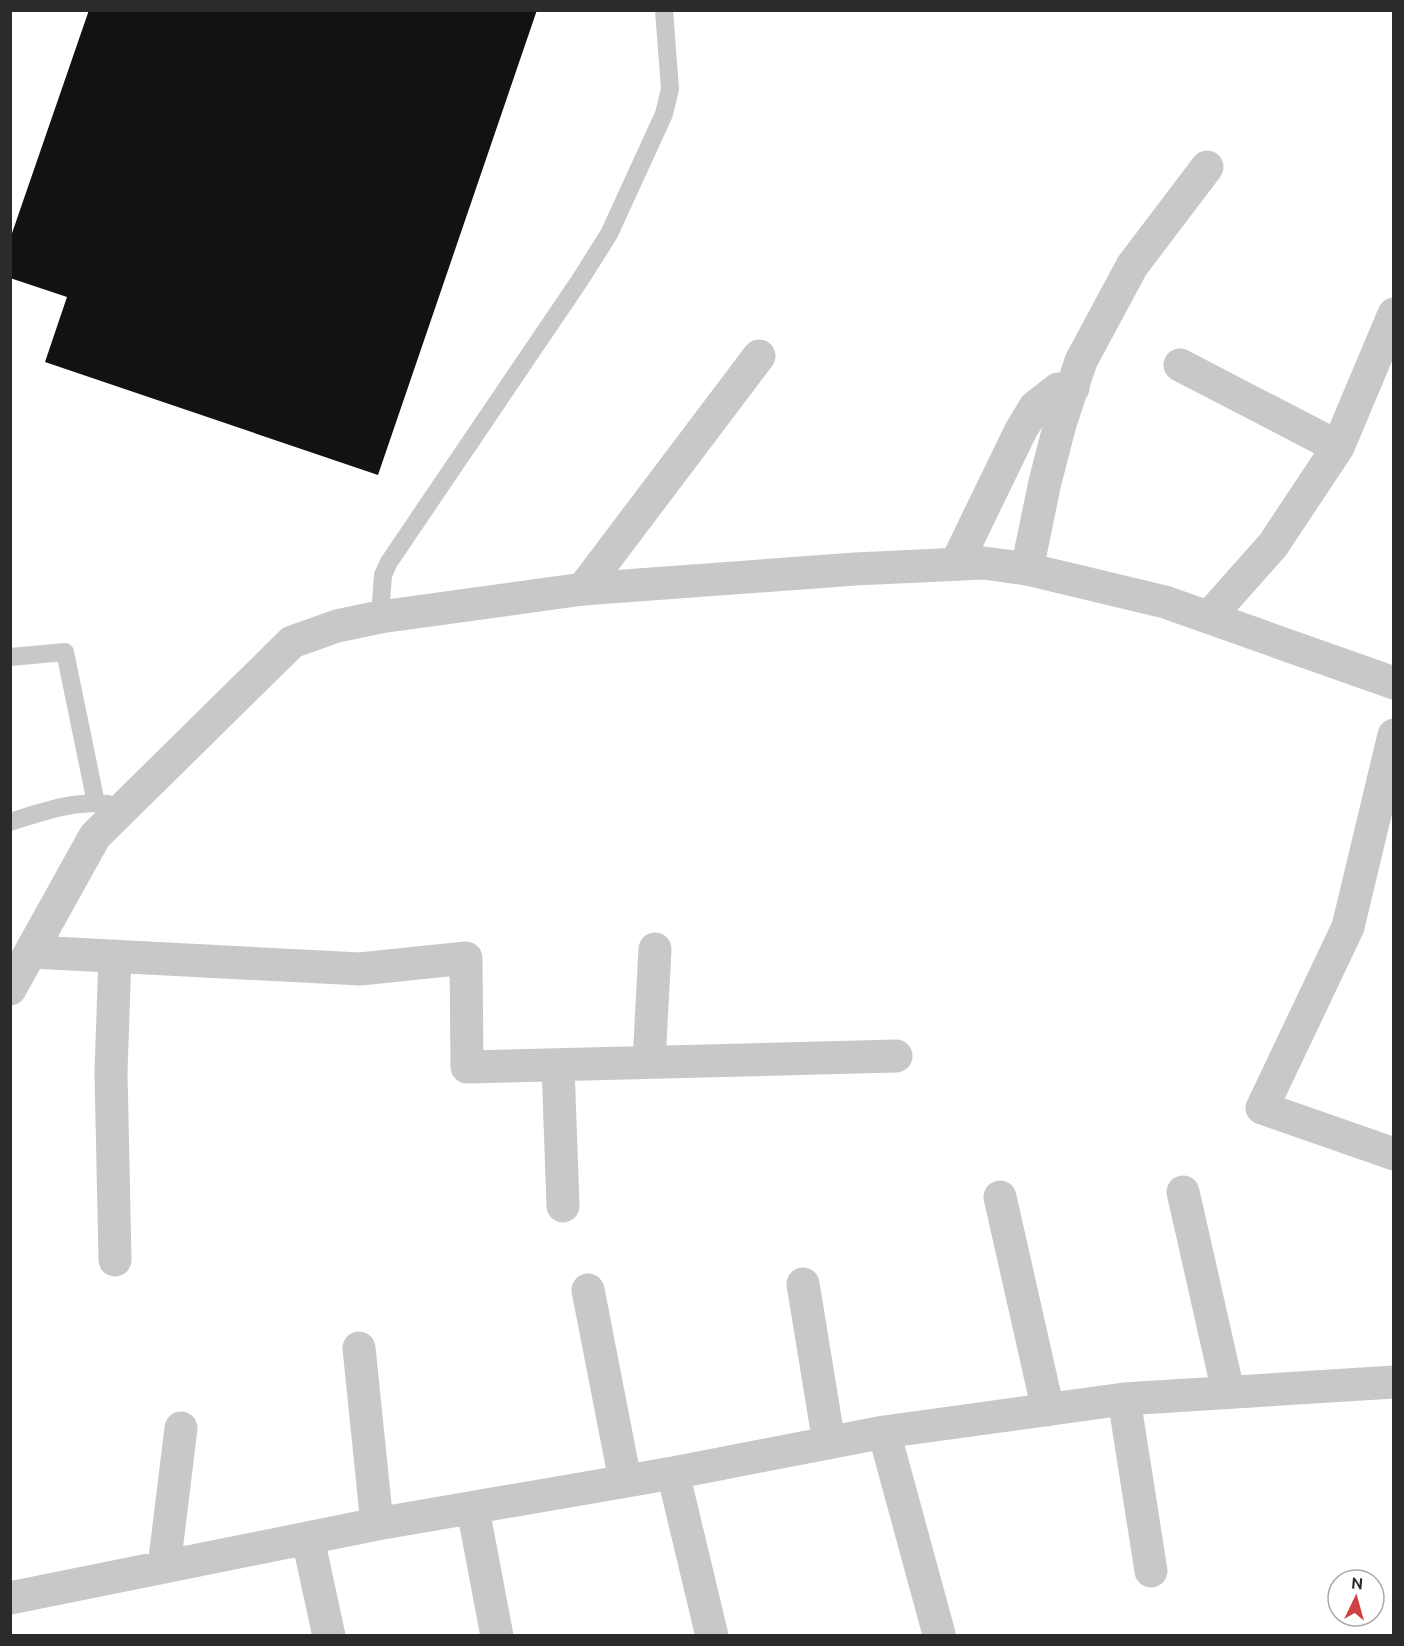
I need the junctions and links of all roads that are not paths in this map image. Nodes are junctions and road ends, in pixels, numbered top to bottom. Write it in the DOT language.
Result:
graph roads {
  1 [pos="664,10"];
  2 [pos="1207,167"];
  3 [pos="1394,314"];
  4 [pos="759,356"];
  5 [pos="1180,365"];
  6 [pos="1073,388"];
  7 [pos="1338,447"];
  8 [pos="956,564"];
  9 [pos="1027,569"];
  10 [pos="583,589"];
  11 [pos="380,616"];
  12 [pos="1209,617"];
  13 [pos="10,657"];
  14 [pos="1394,682"];
  15 [pos="1394,735"];
  16 [pos="110,805"];
  17 [pos="10,822"];
  18 [pos="655,949"];
  19 [pos="32,952"];
  20 [pos="115,956"];
  21 [pos="10,989"];
  22 [pos="896,1056"];
  23 [pos="649,1062"];
  24 [pos="558,1065"];
  25 [pos="1394,1154"];
  26 [pos="1183,1192"];
  27 [pos="999,1197"];
  28 [pos="563,1206"];
  29 [pos="115,1260"];
  30 [pos="803,1284"];
  31 [pos="588,1290"];
  32 [pos="358,1348"];
  33 [pos="1394,1382"];
  34 [pos="1228,1392"];
  35 [pos="1124,1399"];
  36 [pos="1048,1410"];
  37 [pos="181,1428"];
  38 [pos="884,1432"];
  39 [pos="829,1443"];
  40 [pos="673,1473"];
  41 [pos="625,1480"];
  42 [pos="473,1509"];
  43 [pos="377,1524"];
  44 [pos="308,1539"];
  45 [pos="164,1567"];
  46 [pos="1151,1571"];
  47 [pos="10,1598"];
  48 [pos="939,1634"];
  49 [pos="329,1635"];
  50 [pos="497,1635"];
  51 [pos="712,1635"];
  1 -- 11 [label="lane"];
  2 -- 6 [label="street"];
  3 -- 7 [label="street"];
  4 -- 10 [label="street"];
  5 -- 7 [label="street"];
  6 -- 8 [label="street"];
  6 -- 9 [label="street"];
  7 -- 12 [label="street"];
  8 -- 9 [label="street"];
  8 -- 10 [label="street"];
  9 -- 12 [label="street"];
  10 -- 11 [label="street"];
  11 -- 16 [label="street"];
  12 -- 14 [label="street"];
  13 -- 16 [label="lane"];
  15 -- 25 [label="street"];
  16 -- 17 [label="lane"];
  16 -- 19 [label="street"];
  18 -- 23 [label="street"];
  19 -- 20 [label="street"];
  19 -- 21 [label="street"];
  20 -- 24 [label="street"];
  20 -- 29 [label="street"];
  22 -- 23 [label="street"];
  23 -- 24 [label="street"];
  24 -- 28 [label="street"];
  26 -- 34 [label="street"];
  27 -- 36 [label="street"];
  30 -- 39 [label="street"];
  31 -- 41 [label="street"];
  32 -- 43 [label="street"];
  33 -- 34 [label="street"];
  34 -- 35 [label="street"];
  35 -- 36 [label="street"];
  35 -- 46 [label="street"];
  36 -- 38 [label="street"];
  37 -- 45 [label="street"];
  38 -- 39 [label="street"];
  38 -- 48 [label="street"];
  39 -- 40 [label="street"];
  40 -- 41 [label="street"];
  40 -- 51 [label="street"];
  41 -- 42 [label="street"];
  42 -- 43 [label="street"];
  42 -- 50 [label="street"];
  43 -- 44 [label="street"];
  44 -- 45 [label="street"];
  44 -- 49 [label="street"];
  45 -- 47 [label="street"];
}
